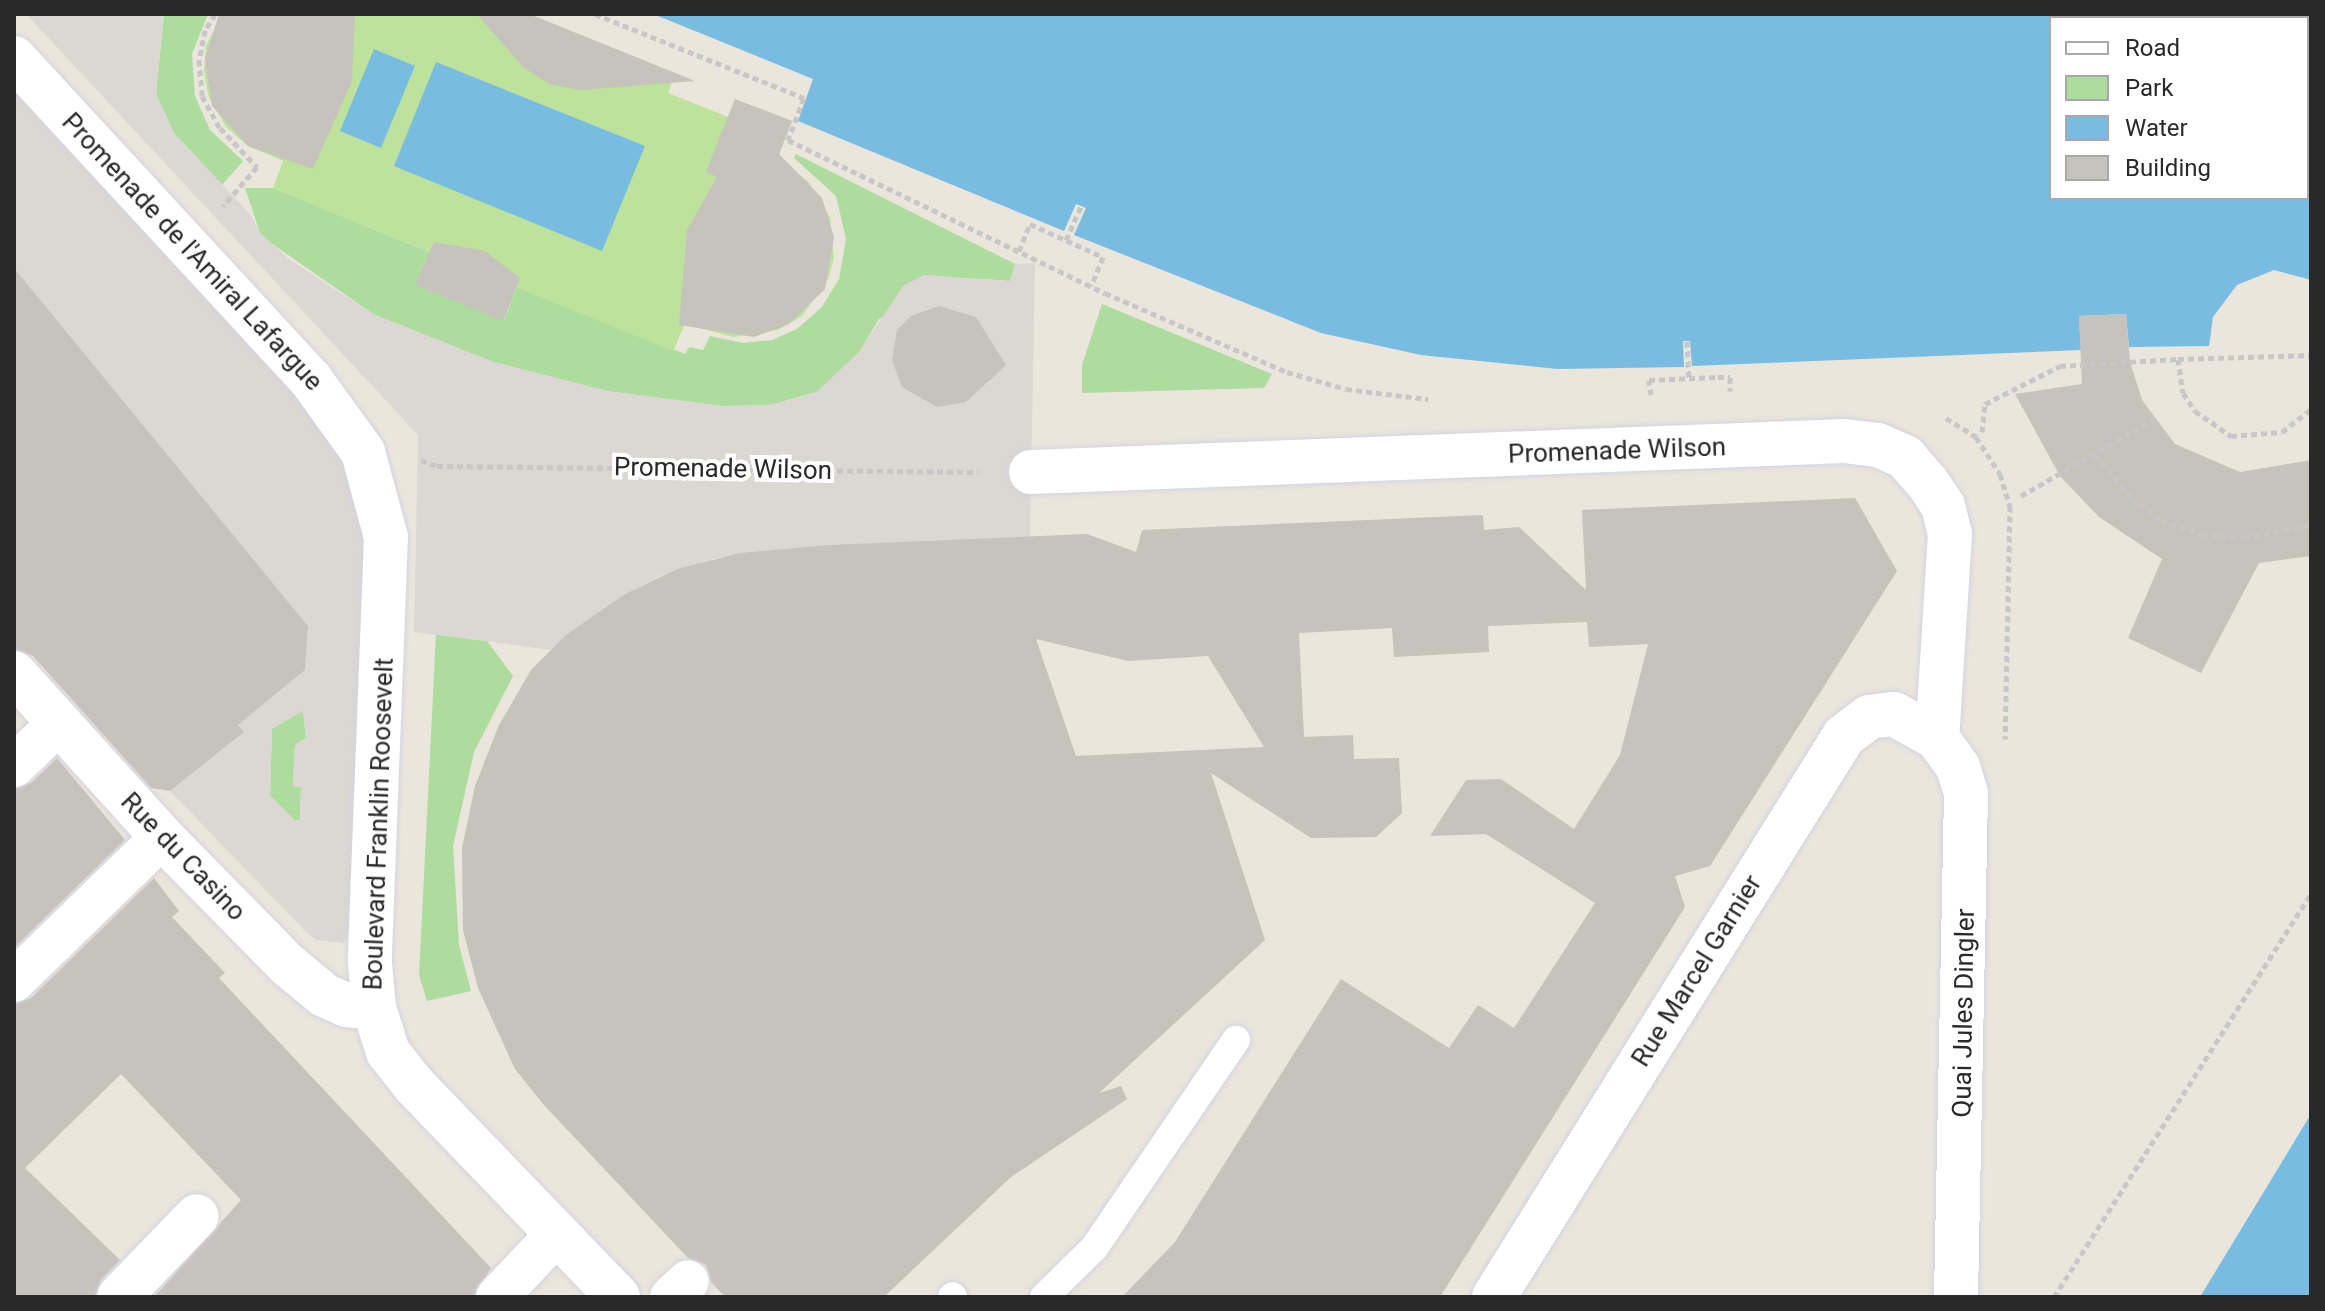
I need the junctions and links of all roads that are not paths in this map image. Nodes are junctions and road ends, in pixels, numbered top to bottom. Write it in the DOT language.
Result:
graph roads {
  1 [pos="14,58"];
  2 [pos="363,452"];
  3 [pos="1031,472"];
  4 [pos="14,673"];
  5 [pos="58,724"];
  6 [pos="1937,738"];
  7 [pos="14,766"];
  8 [pos="162,837"];
  9 [pos="14,981"];
  10 [pos="374,1008"];
  11 [pos="1236,1040"];
  12 [pos="197,1216"];
  13 [pos="558,1233"];
  14 [pos="119,1297"];
  15 [pos="497,1297"];
  16 [pos="618,1297"];
  17 [pos="1044,1297"];
  18 [pos="1494,1297"];
  19 [pos="1956,1297"];
  1 -- 2 [label="street, Promenade de l'Amiral Lafargue"];
  2 -- 10 [label="street, Boulevard Franklin Roosevelt"];
  3 -- 6 [label="street, Promenade Wilson"];
  4 -- 5 [label="street, Rue du Casino"];
  5 -- 7 [label="street"];
  5 -- 8 [label="street, Rue du Casino"];
  6 -- 18 [label="street, Rue Marcel Garnier"];
  6 -- 19 [label="street, Quai Jules Dingler"];
  8 -- 9 [label="street"];
  8 -- 10 [label="street, Rue du Casino"];
  10 -- 13 [label="street, Boulevard Franklin Roosevelt"];
  11 -- 17 [label="lane"];
  12 -- 14 [label="street"];
  13 -- 15 [label="street"];
  13 -- 16 [label="street, Boulevard Franklin Roosevelt"];
}
